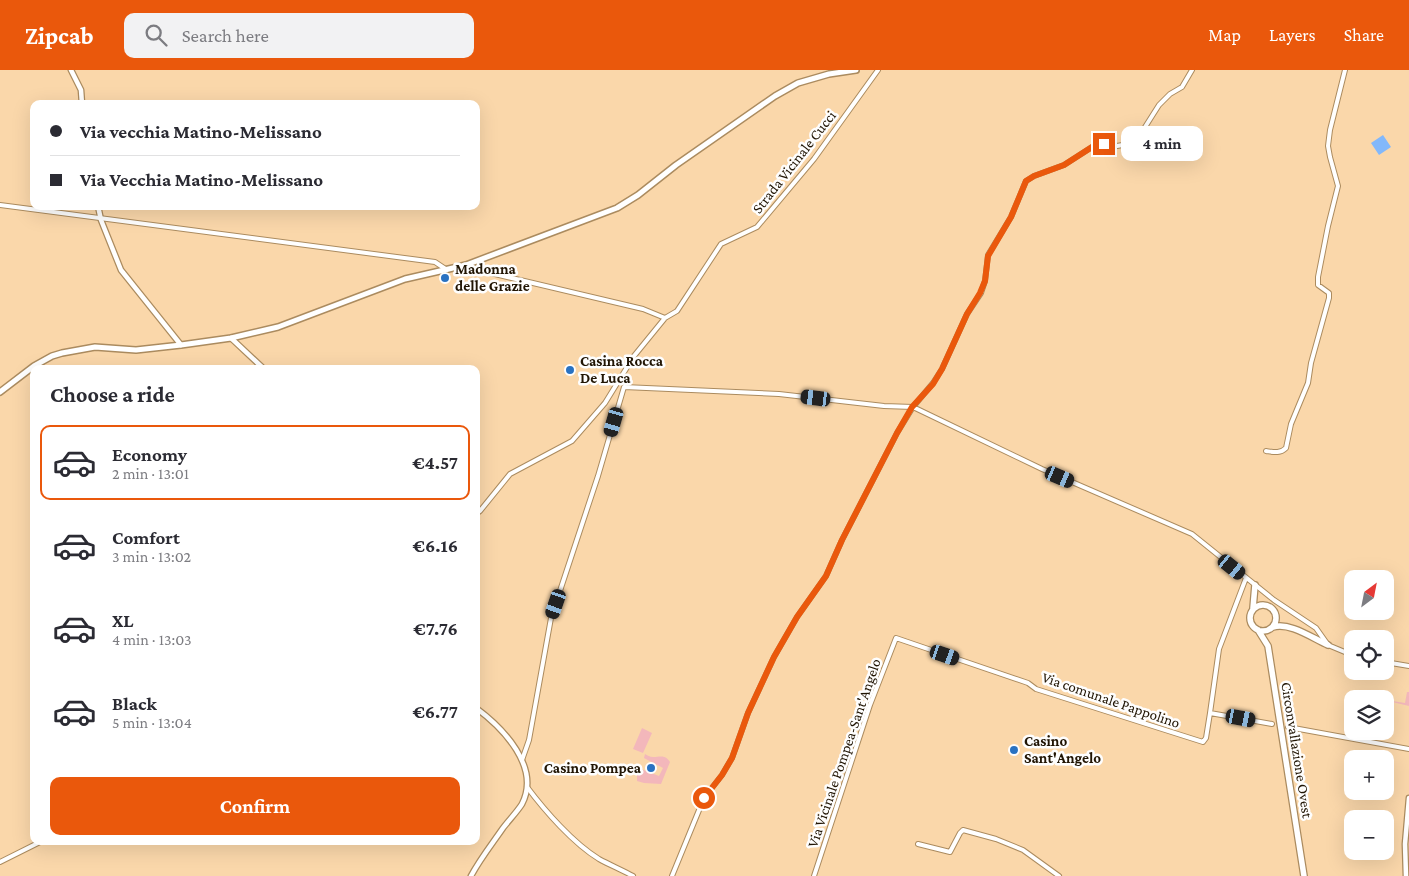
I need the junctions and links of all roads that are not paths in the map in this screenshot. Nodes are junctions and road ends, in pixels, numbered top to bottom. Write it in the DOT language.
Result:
graph roads {
  1 [pos="72,70"];
  2 [pos="856,70"];
  3 [pos="878,70"];
  4 [pos="1192,70"];
  5 [pos="1345,70"];
  6 [pos="82,100"];
  7 [pos="0,205"];
  8 [pos="30,209"];
  9 [pos="34,210"];
  10 [pos="99,210"];
  11 [pos="101,220"];
  12 [pos="466,265"];
  13 [pos="447,270"];
  14 [pos="666,318"];
  15 [pos="231,338"];
  16 [pos="182,345"];
  17 [pos="36,365"];
  18 [pos="260,365"];
  19 [pos="30,369"];
  20 [pos="0,392"];
  21 [pos="912,407"];
  22 [pos="1266,451"];
  23 [pos="480,509"];
  24 [pos="1246,578"];
  25 [pos="1255,585"];
  26 [pos="1254,594"];
  27 [pos="1262,604"];
  28 [pos="1253,608"];
  29 [pos="1276,618"];
  30 [pos="1289,627"];
  31 [pos="1271,628"];
  32 [pos="1258,630"];
  33 [pos="896,638"];
  34 [pos="1328,645"];
  35 [pos="1268,646"];
  36 [pos="1344,651"];
  37 [pos="1394,664"];
  38 [pos="1409,666"];
  39 [pos="480,711"];
  40 [pos="1210,713"];
  41 [pos="1272,724"];
  42 [pos="1288,727"];
  43 [pos="1409,749"];
  44 [pos="522,760"];
  45 [pos="527,787"];
  46 [pos="1409,798"];
  47 [pos="918,844"];
  48 [pos="34,845"];
  49 [pos="0,862"];
  50 [pos="471,876"];
  51 [pos="634,876"];
  52 [pos="672,876"];
  53 [pos="814,876"];
  54 [pos="1059,876"];
  55 [pos="1304,876"];
  56 [pos="1406,876"];
  1 -- 6 [label="street"];
  2 -- 12 [label="main road"];
  3 -- 14 [label="street, Strada Vicinale Cucci"];
  4 -- 21 [label="street"];
  5 -- 22 [label="street"];
  7 -- 8 [label="street"];
  9 -- 11 [label="street"];
  10 -- 11 [label="street"];
  11 -- 13 [label="street"];
  11 -- 16 [label="street"];
  12 -- 13 [label="main road"];
  12 -- 14 [label="street"];
  13 -- 15 [label="main road"];
  14 -- 23 [label="street, Strada Vicinale Cucci"];
  15 -- 16 [label="main road"];
  15 -- 18 [label="street"];
  16 -- 17 [label="main road"];
  19 -- 20 [label="main road"];
  21 -- 24 [label="street"];
  21 -- 44 [label="street"];
  21 -- 52 [label="street"];
  24 -- 25 [label="street"];
  24 -- 40 [label="street"];
  25 -- 26 [label="main road"];
  25 -- 34 [label="street"];
  26 -- 27 [label="main road"];
  26 -- 28 [label="main road"];
  27 -- 28 [label="main road"];
  27 -- 29 [label="main road"];
  28 -- 32 [label="main road"];
  29 -- 30 [label="main road"];
  29 -- 31 [label="main road"];
  30 -- 31 [label="main road"];
  30 -- 34 [label="main road"];
  31 -- 32 [label="main road"];
  31 -- 35 [label="main road"];
  32 -- 35 [label="main road, Circonvallazione Ovest"];
  33 -- 40 [label="street, Via comunale Pappolino"];
  33 -- 53 [label="street, Via Vicinale Pompea-Sant'Angelo"];
  34 -- 36 [label="street"];
  35 -- 55 [label="main road, Circonvallazione Ovest"];
  37 -- 38 [label="street"];
  39 -- 44 [label="street"];
  40 -- 41 [label="street"];
  42 -- 43 [label="street"];
  44 -- 45 [label="street"];
  45 -- 50 [label="street"];
  45 -- 51 [label="street"];
  46 -- 56 [label="street"];
  47 -- 54 [label="street"];
  48 -- 49 [label="street"];
}
